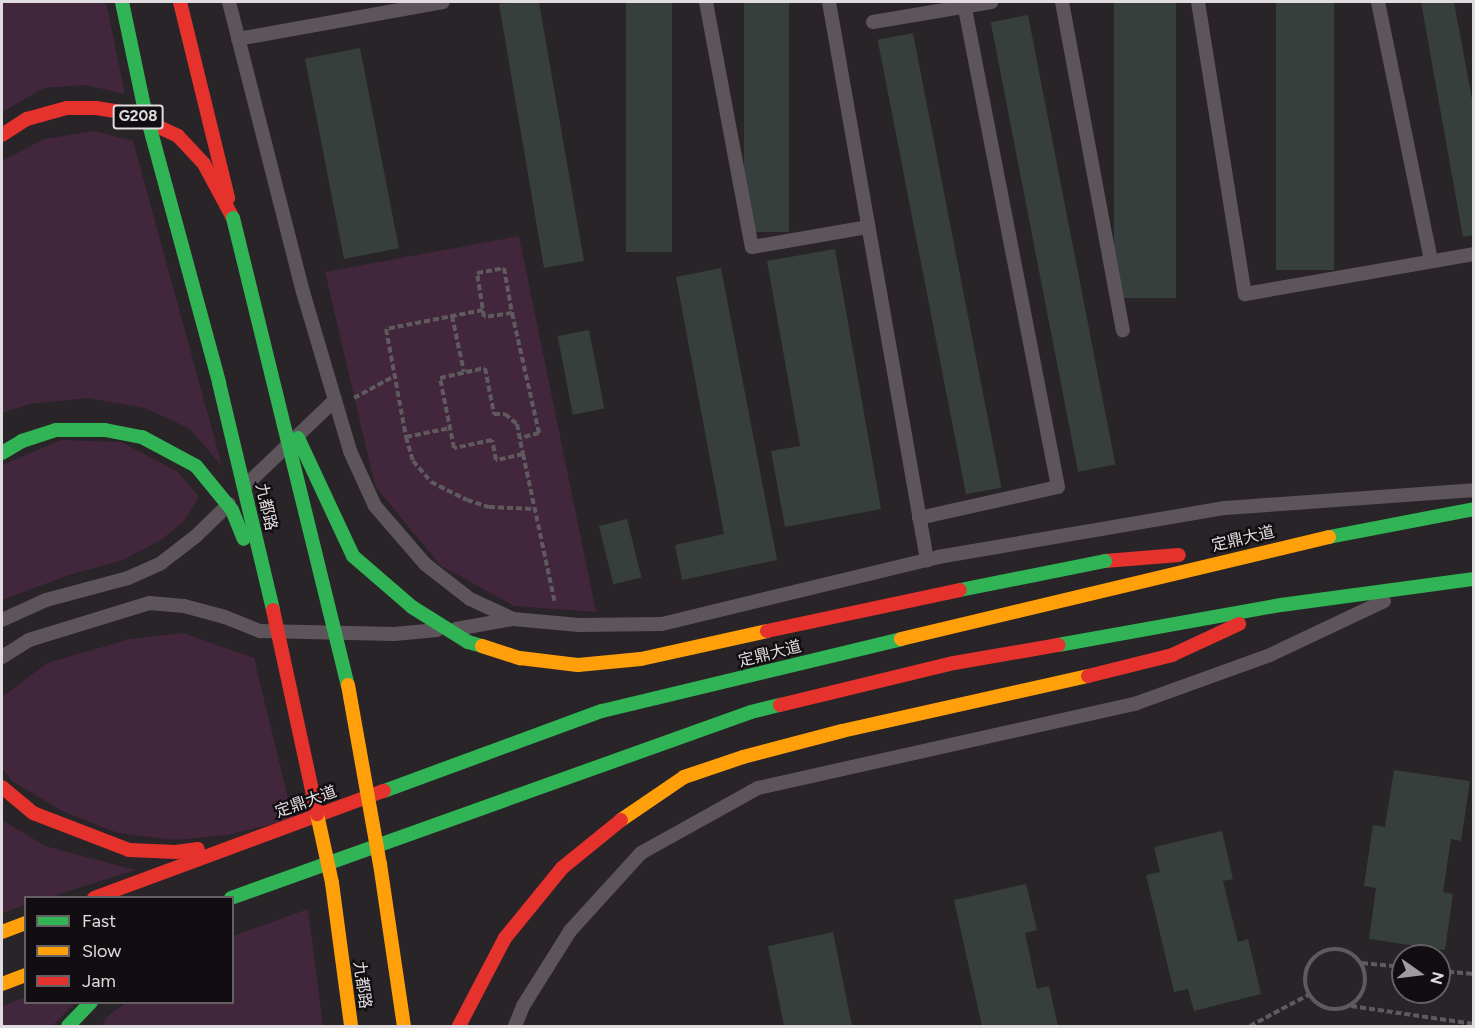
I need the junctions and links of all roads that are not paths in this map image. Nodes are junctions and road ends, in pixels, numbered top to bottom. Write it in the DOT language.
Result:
graph roads {
  1 [pos="122,2"];
  2 [pos="180,2"];
  3 [pos="229,2"];
  4 [pos="443,2"];
  5 [pos="706,2"];
  6 [pos="829,2"];
  7 [pos="991,2"];
  8 [pos="1062,2"];
  9 [pos="1198,2"];
  10 [pos="1378,2"];
  11 [pos="964,4"];
  12 [pos="873,22"];
  13 [pos="238,39"];
  14 [pos="2,135"];
  15 [pos="233,218"];
  16 [pos="868,227"];
  17 [pos="1473,254"];
  18 [pos="1431,261"];
  19 [pos="1123,330"];
  20 [pos="269,364"];
  21 [pos="335,400"];
  22 [pos="2,453"];
  23 [pos="1473,490"];
  24 [pos="1473,509"];
  25 [pos="919,518"];
  26 [pos="1280,547"];
  27 [pos="927,560"];
  28 [pos="1473,579"];
  29 [pos="1422,584"];
  30 [pos="1281,605"];
  31 [pos="513,619"];
  32 [pos="2,620"];
  33 [pos="283,652"];
  34 [pos="2,657"];
  35 [pos="2,788"];
  36 [pos="241,843"];
  37 [pos="97,896"];
  38 [pos="234,897"];
  39 [pos="24,924"];
  40 [pos="2,932"];
  41 [pos="24,976"];
  42 [pos="2,984"];
  43 [pos="89,1004"];
  44 [pos="68,1026"];
  45 [pos="351,1026"];
  46 [pos="404,1026"];
  47 [pos="459,1026"];
  48 [pos="515,1026"];
  1 -- 33 [label="main road, 九都路, bridge"];
  2 -- 15 [label="main road"];
  3 -- 13 [label="lane"];
  4 -- 13 [label="lane"];
  5 -- 16 [label="lane"];
  6 -- 16 [label="lane"];
  7 -- 11 [label="lane"];
  8 -- 19 [label="lane"];
  9 -- 18 [label="lane"];
  10 -- 18 [label="lane"];
  11 -- 12 [label="lane"];
  11 -- 25 [label="lane"];
  13 -- 21 [label="lane"];
  14 -- 15 [label="main road, G208, bridge"];
  15 -- 20 [label="main road, bridge"];
  16 -- 25 [label="lane"];
  17 -- 18 [label="lane"];
  20 -- 26 [label="main road, bridge"];
  20 -- 46 [label="main road, bridge"];
  21 -- 31 [label="lane"];
  21 -- 32 [label="lane"];
  22 -- 33 [label="main road, bridge"];
  23 -- 27 [label="lane"];
  24 -- 26 [label="main road, 定鼎大道"];
  25 -- 27 [label="lane"];
  26 -- 36 [label="main road, 定鼎大道"];
  27 -- 31 [label="lane"];
  28 -- 29 [label="main road"];
  29 -- 30 [label="main road"];
  29 -- 48 [label="lane"];
  30 -- 38 [label="main road"];
  30 -- 47 [label="main road"];
  31 -- 34 [label="lane"];
  33 -- 45 [label="main road, 九都路, bridge"];
  35 -- 36 [label="main road"];
  36 -- 37 [label="main road, 定鼎大道"];
  39 -- 40 [label="main road"];
  41 -- 42 [label="main road"];
  43 -- 44 [label="main road"];
}
